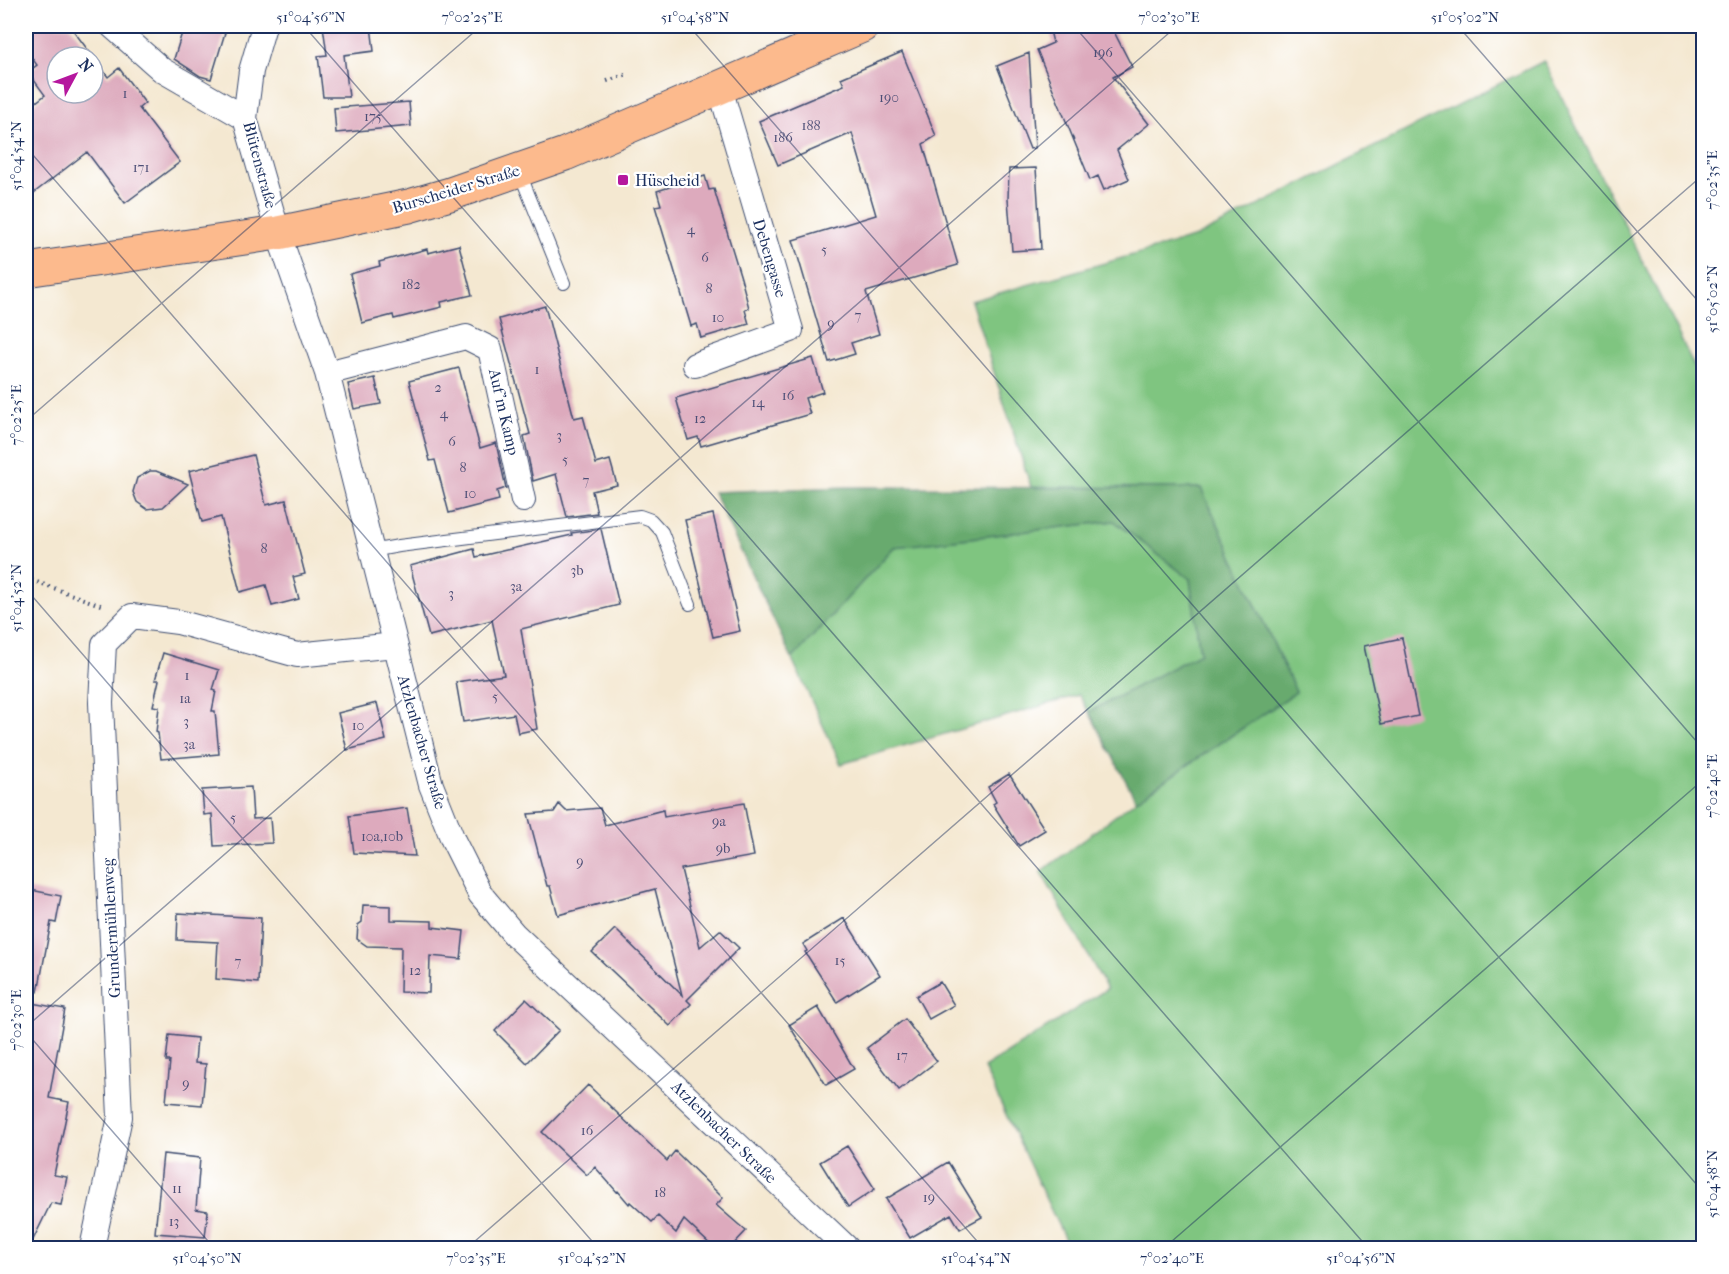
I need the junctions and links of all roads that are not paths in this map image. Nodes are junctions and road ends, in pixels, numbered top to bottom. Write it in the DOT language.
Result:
graph roads {
  1 [pos="112,26"];
  2 [pos="264,26"];
  3 [pos="862,26"];
  4 [pos="720,88"];
  5 [pos="245,118"];
  6 [pos="518,170"];
  7 [pos="278,233"];
  8 [pos="26,270"];
  9 [pos="564,283"];
  10 [pos="694,364"];
  11 [pos="327,373"];
  12 [pos="523,500"];
  13 [pos="371,551"];
  14 [pos="690,604"];
  15 [pos="395,645"];
  16 [pos="92,1248"];
  17 [pos="847,1248"];
  1 -- 5 [label="street"];
  2 -- 5 [label="street, Blütenstraße"];
  3 -- 4 [label="main road, Burscheider Straße"];
  4 -- 6 [label="main road, Burscheider Straße"];
  4 -- 10 [label="street, Debengasse"];
  5 -- 7 [label="street, Blütenstraße"];
  6 -- 7 [label="main road, Burscheider Straße"];
  6 -- 9 [label="lane"];
  7 -- 8 [label="main road, Burscheider Straße"];
  7 -- 11 [label="street, Atzlenbacher Straße"];
  11 -- 12 [label="street, Auf'm Kamp"];
  11 -- 13 [label="street, Atzlenbacher Straße"];
  13 -- 14 [label="lane"];
  13 -- 15 [label="street, Atzlenbacher Straße"];
  15 -- 16 [label="street, Grundermühlenweg"];
  15 -- 17 [label="street, Atzlenbacher Straße"];
}
